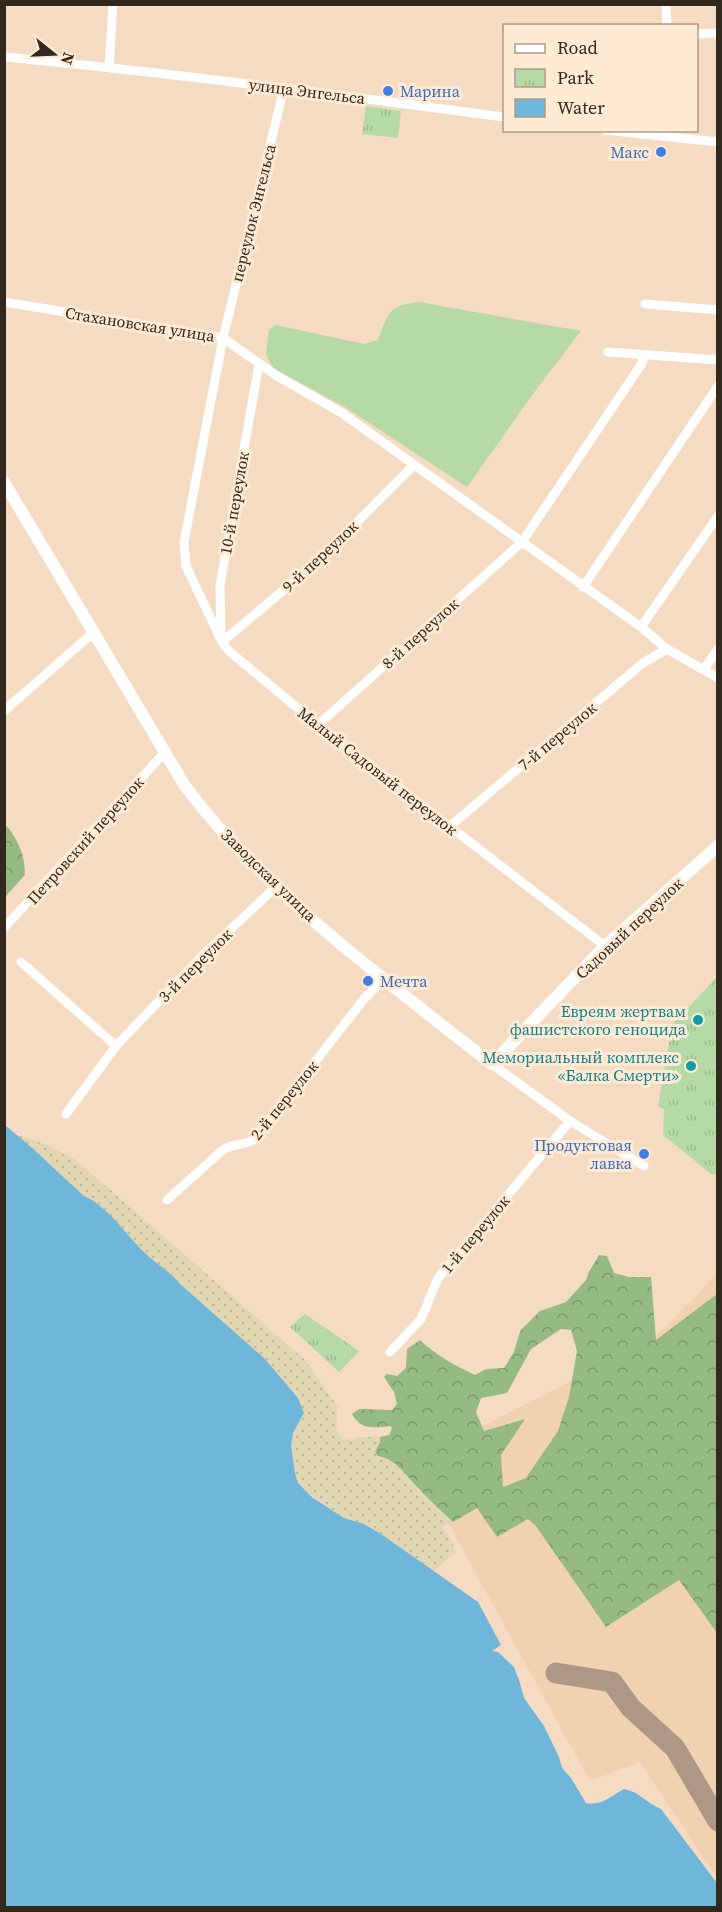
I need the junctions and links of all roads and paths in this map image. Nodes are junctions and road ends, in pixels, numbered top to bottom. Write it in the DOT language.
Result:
graph roads {
  1 [pos="113,4"];
  2 [pos="666,4"];
  3 [pos="667,24"];
  4 [pos="717,33"];
  5 [pos="698,34"];
  6 [pos="4,57"];
  7 [pos="109,67"];
  8 [pos="284,88"];
  9 [pos="503,117"];
  10 [pos="636,132"];
  11 [pos="667,134"];
  12 [pos="717,142"];
  13 [pos="4,302"];
  14 [pos="645,304"];
  15 [pos="717,310"];
  16 [pos="223,338"];
  17 [pos="608,352"];
  18 [pos="645,355"];
  19 [pos="717,360"];
  20 [pos="259,364"];
  21 [pos="717,386"];
  22 [pos="413,466"];
  23 [pos="4,482"];
  24 [pos="717,516"];
  25 [pos="522,542"];
  26 [pos="186,566"];
  27 [pos="583,587"];
  28 [pos="641,627"];
  29 [pos="94,632"];
  30 [pos="222,642"];
  31 [pos="667,649"];
  32 [pos="717,649"];
  33 [pos="704,669"];
  34 [pos="717,678"];
  35 [pos="4,711"];
  36 [pos="318,724"];
  37 [pos="165,752"];
  38 [pos="449,827"];
  39 [pos="717,846"];
  40 [pos="276,887"];
  41 [pos="4,928"];
  42 [pos="605,946"];
  43 [pos="21,962"];
  44 [pos="384,979"];
  45 [pos="116,1046"];
  46 [pos="492,1064"];
  47 [pos="66,1114"];
  48 [pos="570,1121"];
  49 [pos="644,1166"];
  50 [pos="167,1200"];
  51 [pos="390,1352"];
  1 -- 7 [label="street"];
  2 -- 3 [label="street"];
  4 -- 5 [label="street"];
  6 -- 7 [label="street, улица Энгельса"];
  7 -- 8 [label="street, улица Энгельса"];
  8 -- 9 [label="street, улица Энгельса"];
  8 -- 16 [label="street, переулок Энгельса"];
  10 -- 11 [label="street"];
  11 -- 12 [label="street"];
  13 -- 16 [label="street, Стахановская улица"];
  14 -- 15 [label="street"];
  16 -- 20 [label="street"];
  16 -- 26 [label="street, Стахановская улица"];
  17 -- 18 [label="street"];
  18 -- 19 [label="street"];
  18 -- 25 [label="street, 8-й переулок"];
  20 -- 22 [label="street"];
  20 -- 30 [label="street, 10-й переулок"];
  21 -- 27 [label="street"];
  22 -- 25 [label="street"];
  22 -- 30 [label="street, 9-й переулок"];
  23 -- 29 [label="street, Заводская улица"];
  24 -- 28 [label="street"];
  25 -- 27 [label="street"];
  25 -- 36 [label="street, 8-й переулок"];
  26 -- 30 [label="street, Малый Садовый переулок"];
  27 -- 28 [label="street"];
  28 -- 31 [label="street"];
  29 -- 35 [label="street"];
  29 -- 37 [label="street, Заводская улица"];
  30 -- 36 [label="street, Малый Садовый переулок"];
  31 -- 33 [label="street"];
  31 -- 38 [label="street, 7-й переулок"];
  32 -- 33 [label="street"];
  33 -- 34 [label="street"];
  36 -- 38 [label="street, Малый Садовый переулок"];
  37 -- 40 [label="street, Заводская улица"];
  37 -- 41 [label="street, Петровский переулок"];
  38 -- 42 [label="street, Малый Садовый переулок"];
  39 -- 42 [label="street, Садовый переулок"];
  40 -- 44 [label="street, Заводская улица"];
  40 -- 45 [label="street, 3-й переулок"];
  42 -- 46 [label="street, Садовый переулок"];
  43 -- 45 [label="street"];
  44 -- 46 [label="street, Заводская улица"];
  44 -- 50 [label="street, 2-й переулок"];
  45 -- 47 [label="street, 3-й переулок"];
  46 -- 48 [label="street, Заводская улица"];
  48 -- 49 [label="street, Заводская улица"];
  48 -- 51 [label="street, 1-й переулок"];
}
